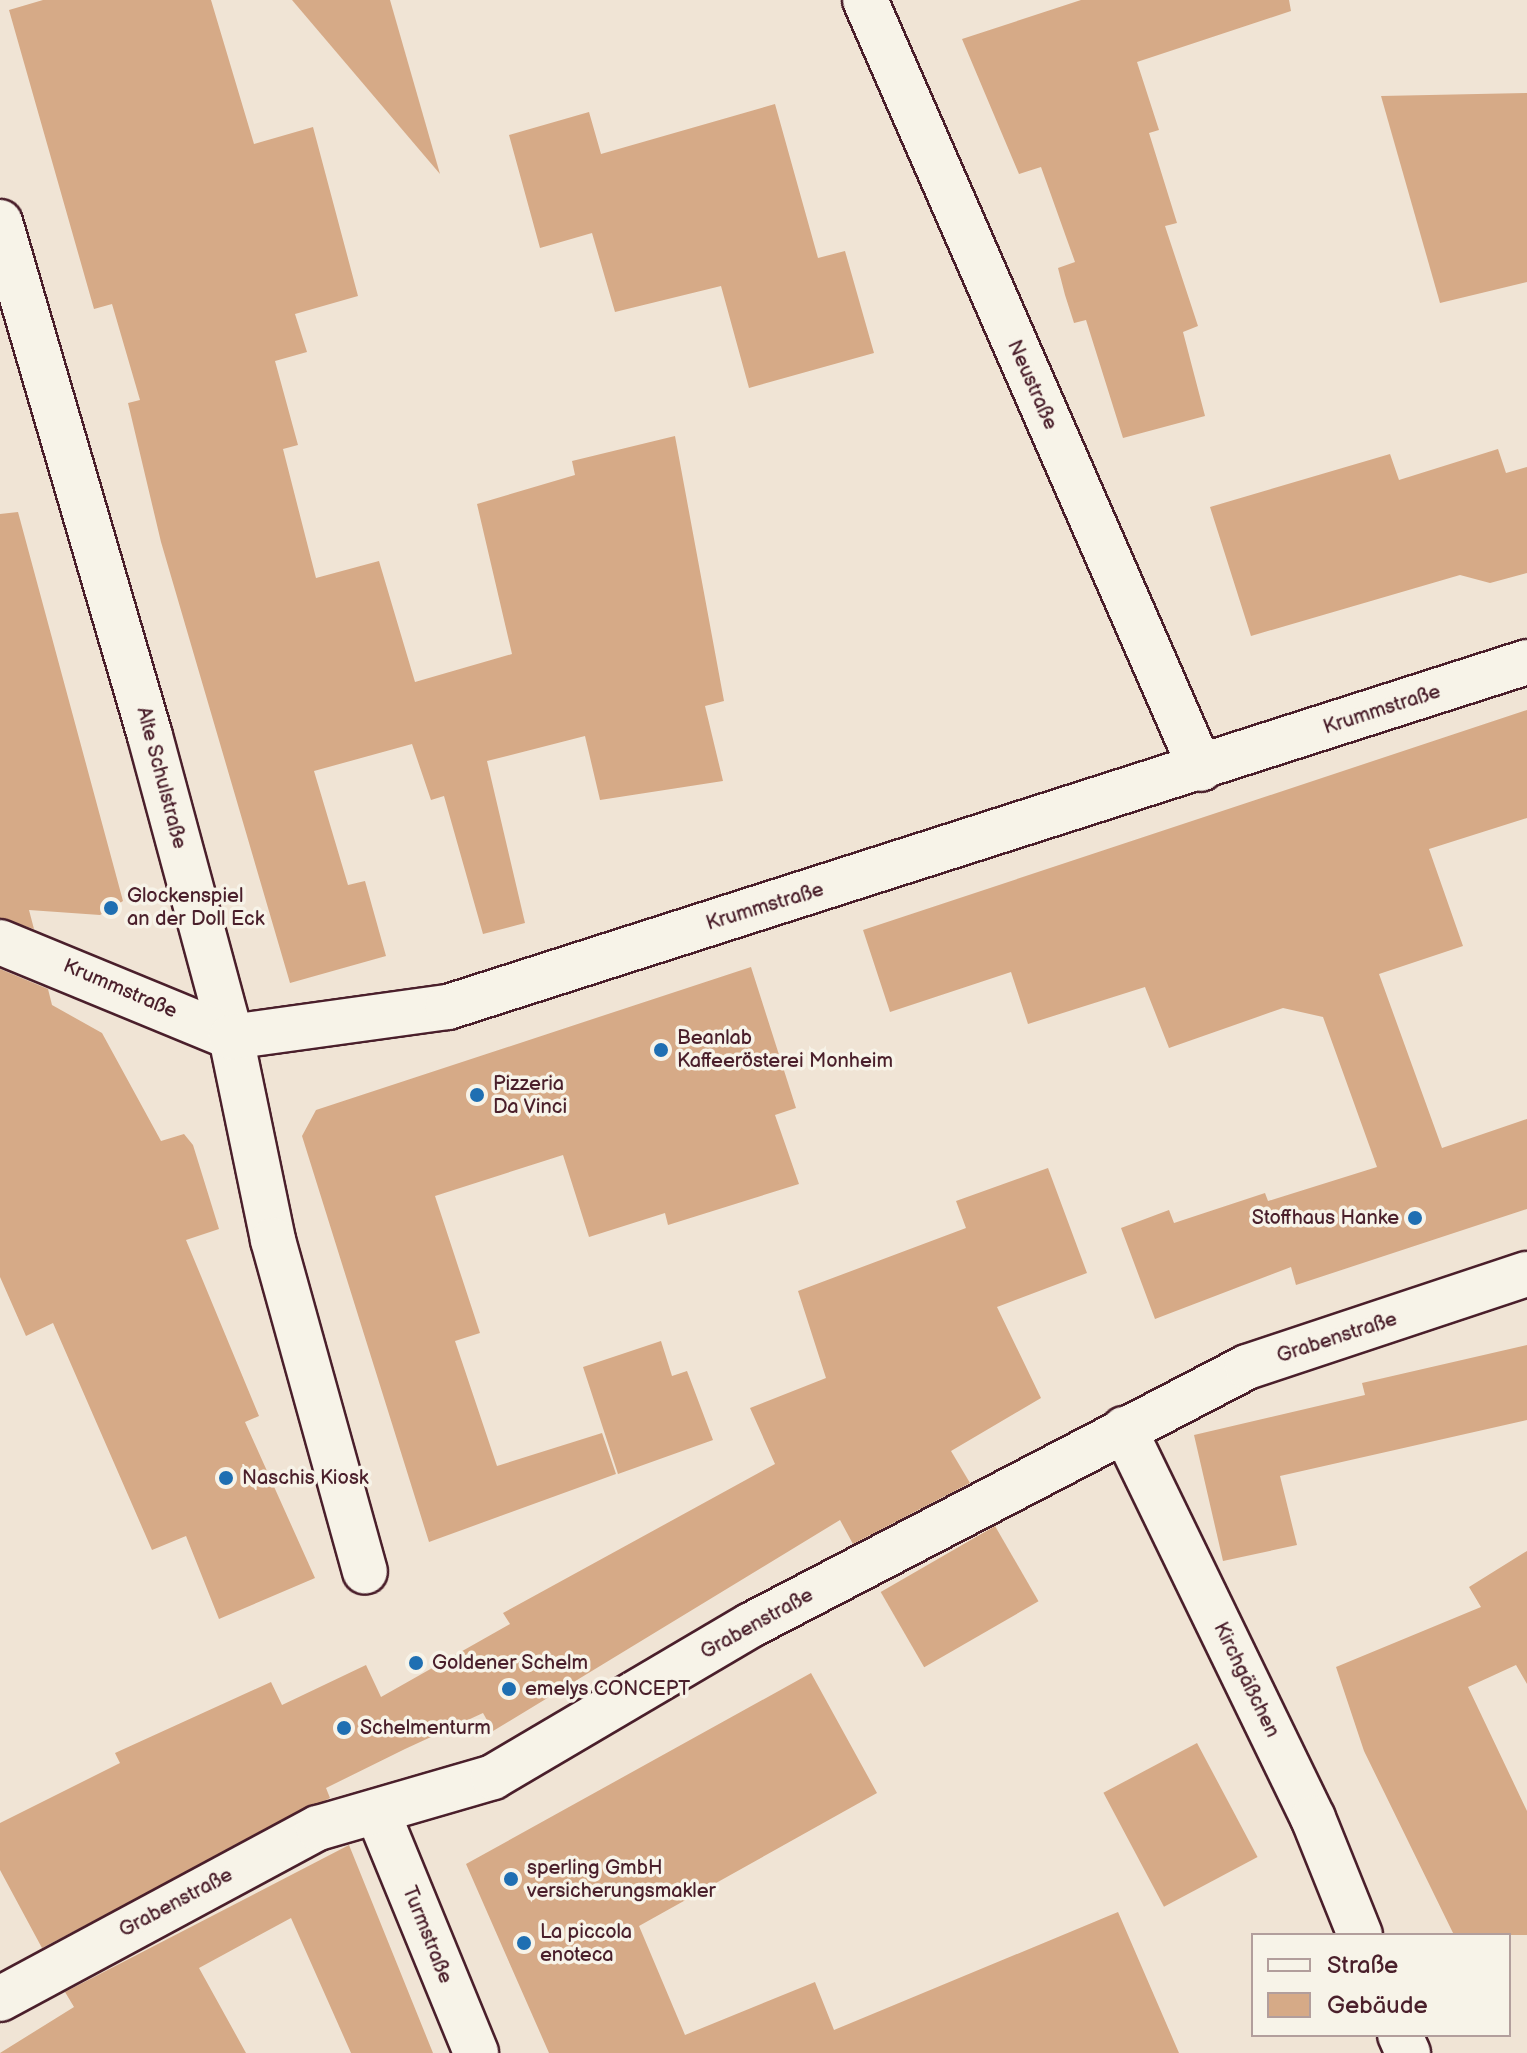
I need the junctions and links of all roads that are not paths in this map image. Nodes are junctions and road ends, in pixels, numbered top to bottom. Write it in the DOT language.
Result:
graph roads {
  1 [pos="865,0"];
  2 [pos="0,222"];
  3 [pos="1527,662"];
  4 [pos="1201,769"];
  5 [pos="0,942"];
  6 [pos="231,1037"];
  7 [pos="1527,1274"];
  8 [pos="1124,1429"];
  9 [pos="365,1571"];
  10 [pos="379,1816"];
  11 [pos="1359,1933"];
  12 [pos="0,1999"];
  13 [pos="476,2053"];
  1 -- 4 [label="street, Neustraße"];
  2 -- 6 [label="street, Alte Schulstraße"];
  3 -- 4 [label="street, Krummstraße"];
  4 -- 6 [label="street, Krummstraße"];
  5 -- 6 [label="street, Krummstraße"];
  6 -- 9 [label="street, Alte Schulstraße"];
  7 -- 8 [label="street, Grabenstraße"];
  8 -- 10 [label="street, Grabenstraße"];
  8 -- 11 [label="street, Kirchgäßchen"];
  10 -- 12 [label="street, Grabenstraße"];
  10 -- 13 [label="street, Turmstraße"];
}
